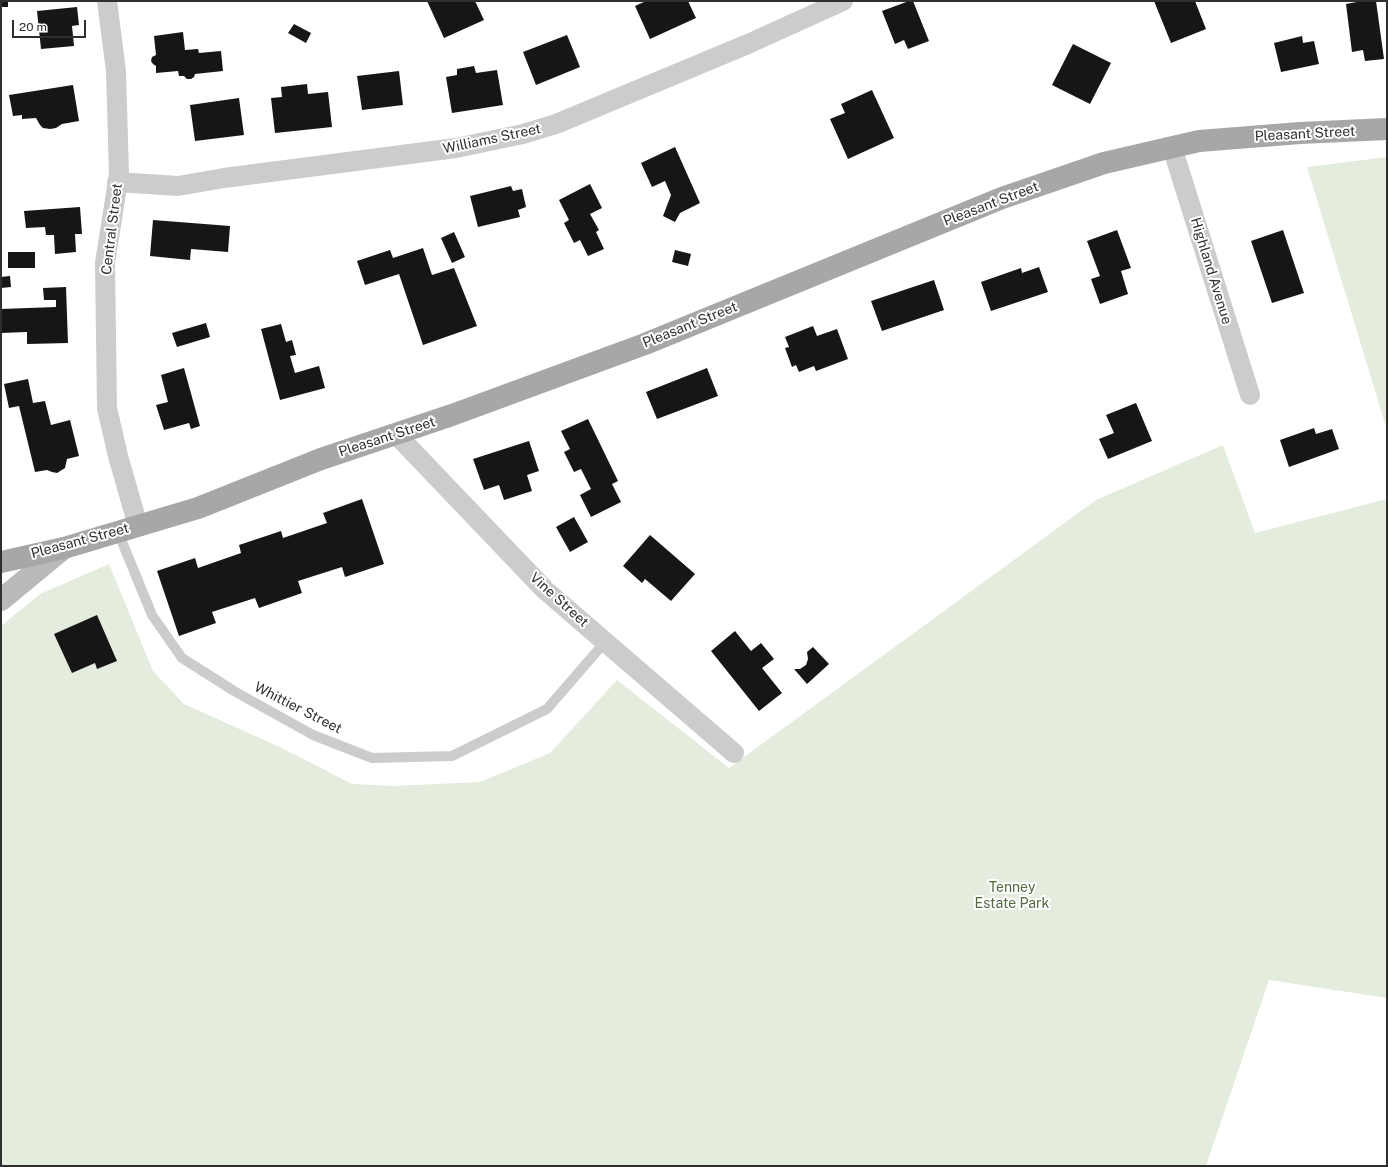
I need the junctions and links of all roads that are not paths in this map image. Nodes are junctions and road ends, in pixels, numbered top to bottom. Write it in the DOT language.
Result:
graph roads {
  1 [pos="107,1"];
  2 [pos="843,1"];
  3 [pos="1387,129"];
  4 [pos="1172,147"];
  5 [pos="118,182"];
  6 [pos="1250,395"];
  7 [pos="396,434"];
  8 [pos="138,526"];
  9 [pos="118,532"];
  10 [pos="64,548"];
  11 [pos="1,562"];
  12 [pos="1,600"];
  13 [pos="605,642"];
  14 [pos="734,753"];
  1 -- 5 [label="street, Central Street"];
  2 -- 5 [label="street, Williams Street"];
  3 -- 4 [label="main road, Pleasant Street"];
  4 -- 6 [label="street, Highland Avenue"];
  4 -- 7 [label="main road, Pleasant Street"];
  5 -- 8 [label="street, Central Street"];
  7 -- 8 [label="main road, Pleasant Street"];
  7 -- 13 [label="street, Vine Street"];
  8 -- 9 [label="main road, Pleasant Street"];
  9 -- 10 [label="main road, Pleasant Street"];
  9 -- 13 [label="lane, Whittier Street"];
  10 -- 11 [label="main road, Pleasant Street"];
  10 -- 12 [label="main road"];
  13 -- 14 [label="street, Vine Street"];
}
